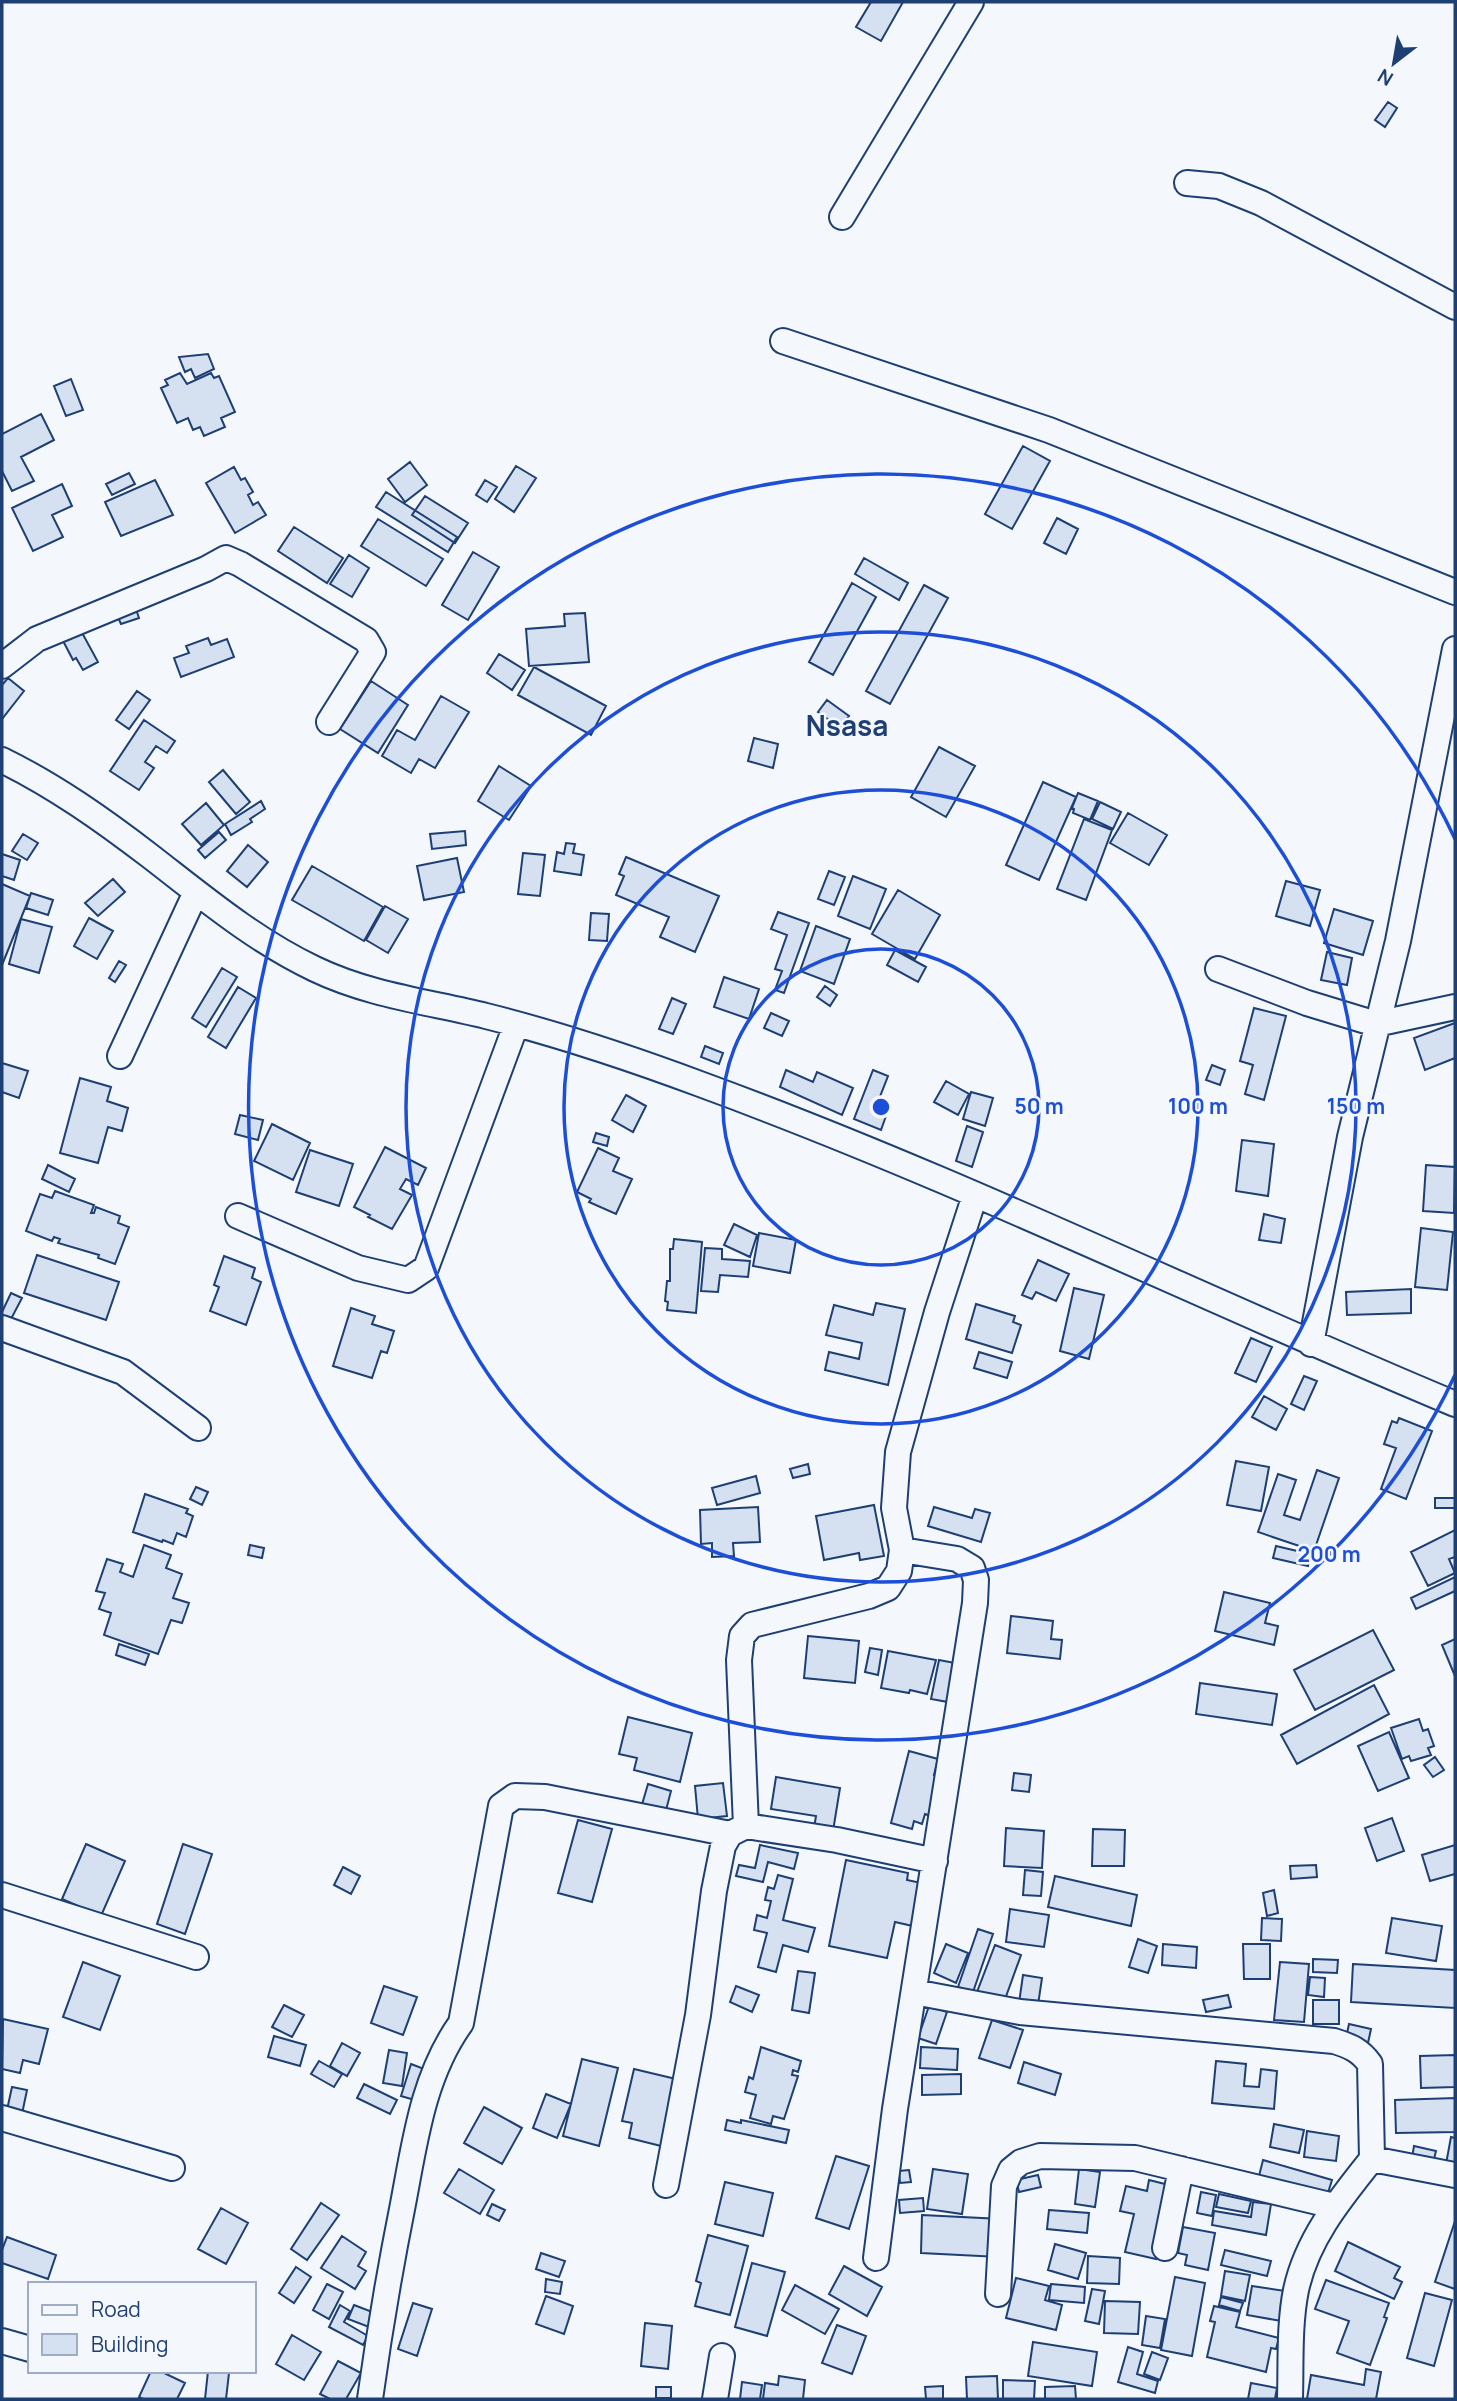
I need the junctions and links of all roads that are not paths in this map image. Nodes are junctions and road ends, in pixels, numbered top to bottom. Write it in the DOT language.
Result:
graph roads {
  1 [pos="971,2"];
  2 [pos="1187,183"];
  3 [pos="842,217"];
  4 [pos="1455,307"];
  5 [pos="783,341"];
  6 [pos="1455,592"];
  7 [pos="1455,649"];
  8 [pos="2,666"];
  9 [pos="329,722"];
  10 [pos="2,760"];
  11 [pos="196,892"];
  12 [pos="1217,970"];
  13 [pos="1455,1007"];
  14 [pos="516,1024"];
  15 [pos="1376,1024"];
  16 [pos="120,1056"];
  17 [pos="975,1195"];
  18 [pos="238,1216"];
  19 [pos="2,1328"];
  20 [pos="1311,1344"];
  21 [pos="1455,1404"];
  22 [pos="198,1428"];
  23 [pos="902,1550"];
  24 [pos="738,1830"];
  25 [pos="935,1861"];
  26 [pos="2,1895"];
  27 [pos="196,1957"];
  28 [pos="914,1992"];
  29 [pos="2,2119"];
  30 [pos="1372,2159"];
  31 [pos="172,2168"];
  32 [pos="1181,2169"];
  33 [pos="1455,2175"];
  34 [pos="666,2185"];
  35 [pos="1334,2206"];
  36 [pos="1165,2248"];
  37 [pos="876,2258"];
  38 [pos="998,2294"];
  39 [pos="2,2341"];
  40 [pos="28,2348"];
  41 [pos="722,2356"];
  42 [pos="370,2399"];
  43 [pos="715,2399"];
  44 [pos="1290,2399"];
  1 -- 3 [label="street"];
  2 -- 4 [label="street"];
  5 -- 6 [label="street"];
  7 -- 15 [label="street"];
  8 -- 9 [label="street"];
  10 -- 11 [label="street"];
  11 -- 14 [label="street"];
  11 -- 16 [label="street"];
  12 -- 15 [label="street"];
  13 -- 15 [label="street"];
  14 -- 17 [label="street"];
  14 -- 18 [label="street"];
  15 -- 20 [label="street"];
  17 -- 20 [label="street"];
  17 -- 23 [label="street"];
  19 -- 22 [label="street"];
  20 -- 21 [label="street"];
  23 -- 24 [label="street"];
  23 -- 25 [label="street"];
  24 -- 25 [label="street"];
  24 -- 34 [label="street"];
  24 -- 42 [label="street"];
  25 -- 28 [label="street"];
  26 -- 27 [label="street"];
  28 -- 30 [label="street"];
  28 -- 37 [label="street"];
  29 -- 31 [label="street"];
  30 -- 33 [label="street"];
  30 -- 35 [label="street"];
  32 -- 35 [label="street"];
  32 -- 36 [label="street"];
  32 -- 38 [label="street"];
  35 -- 44 [label="street"];
  39 -- 40 [label="street"];
  41 -- 43 [label="street"];
}
